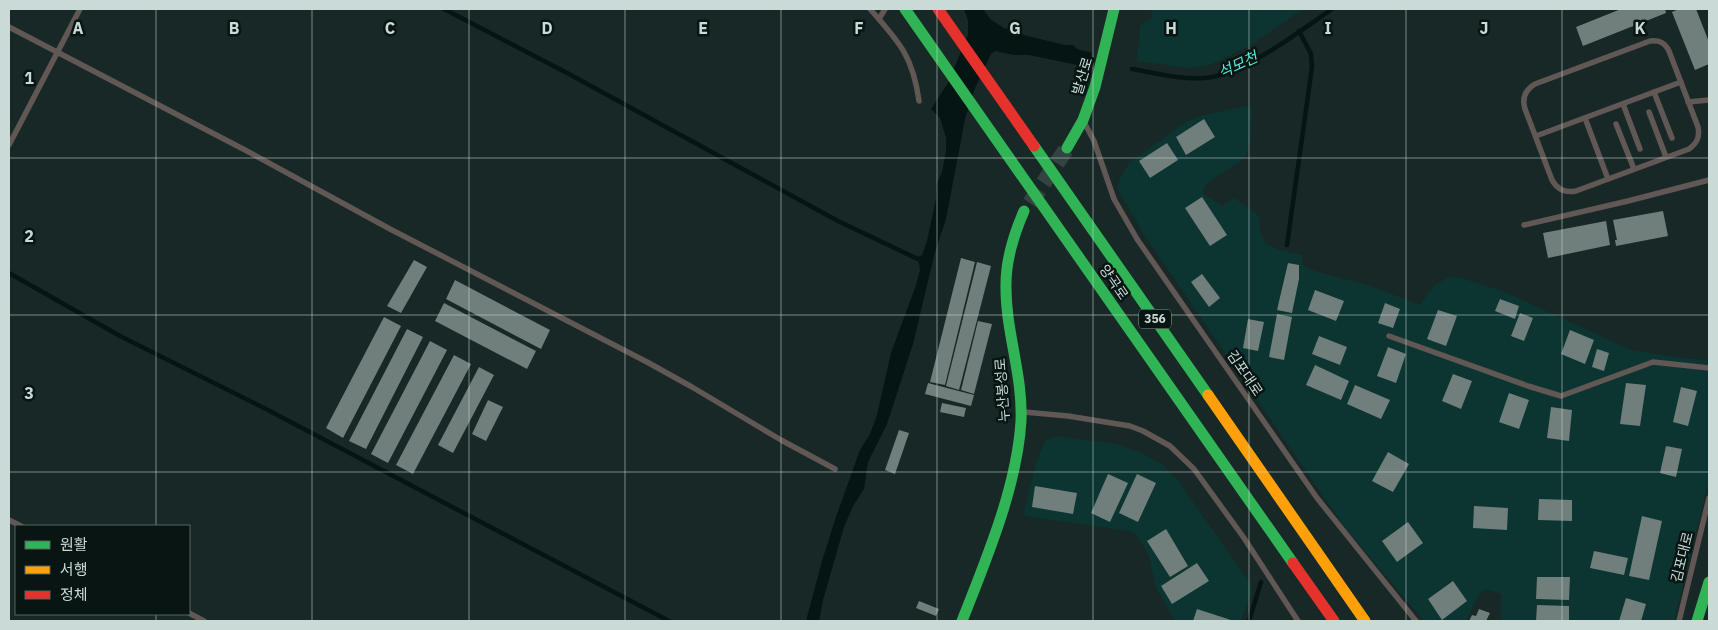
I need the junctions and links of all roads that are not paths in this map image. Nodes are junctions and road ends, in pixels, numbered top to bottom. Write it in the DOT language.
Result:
graph roads {
  1 [pos="80,9"];
  2 [pos="870,9"];
  3 [pos="885,9"];
  4 [pos="906,9"];
  5 [pos="938,9"];
  6 [pos="1114,9"];
  7 [pos="879,19"];
  8 [pos="9,27"];
  9 [pos="58,52"];
  10 [pos="1681,82"];
  11 [pos="1654,92"];
  12 [pos="1709,100"];
  13 [pos="919,102"];
  14 [pos="1688,102"];
  15 [pos="1623,104"];
  16 [pos="1650,112"];
  17 [pos="1585,118"];
  18 [pos="1083,120"];
  19 [pos="1616,124"];
  20 [pos="1536,136"];
  21 [pos="1672,138"];
  22 [pos="9,145"];
  23 [pos="1067,148"];
  24 [pos="1640,149"];
  25 [pos="1666,157"];
  26 [pos="1634,170"];
  27 [pos="1608,179"];
  28 [pos="1709,180"];
  29 [pos="1024,211"];
  30 [pos="1524,225"];
  31 [pos="1389,336"];
  32 [pos="1709,368"];
  33 [pos="1022,412"];
  34 [pos="835,469"];
  35 [pos="1709,498"];
  36 [pos="1250,502"];
  37 [pos="1298,523"];
  38 [pos="1709,582"];
  39 [pos="190,614"];
  40 [pos="204,621"];
  41 [pos="962,621"];
  42 [pos="1298,621"];
  43 [pos="1323,621"];
  44 [pos="1334,621"];
  45 [pos="1365,621"];
  46 [pos="1375,621"];
  47 [pos="1416,621"];
  48 [pos="1678,621"];
  49 [pos="1697,621"];
  1 -- 9 [label="lane"];
  2 -- 7 [label="lane"];
  3 -- 7 [label="lane"];
  4 -- 36 [label="main road, 양곡로 / 356"];
  5 -- 37 [label="main road, 양곡로 / 356"];
  6 -- 18 [label="main road, 발산로"];
  7 -- 13 [label="lane"];
  8 -- 9 [label="lane"];
  9 -- 22 [label="lane"];
  9 -- 34 [label="lane"];
  10 -- 11 [label="lane"];
  10 -- 14 [label="lane"];
  10 -- 20 [label="lane"];
  11 -- 15 [label="lane"];
  11 -- 21 [label="lane"];
  12 -- 14 [label="lane"];
  14 -- 25 [label="lane"];
  15 -- 17 [label="lane"];
  15 -- 24 [label="lane"];
  16 -- 25 [label="lane"];
  17 -- 20 [label="lane"];
  17 -- 27 [label="lane"];
  18 -- 23 [label="main road, 발산로"];
  18 -- 47 [label="lane, 김포대로"];
  19 -- 26 [label="lane"];
  20 -- 27 [label="lane"];
  25 -- 26 [label="lane"];
  26 -- 27 [label="lane"];
  28 -- 30 [label="lane"];
  29 -- 33 [label="main road, 누산봉성로"];
  31 -- 32 [label="lane"];
  33 -- 41 [label="main road, 누산봉성로"];
  33 -- 42 [label="lane"];
  35 -- 48 [label="lane, 김포대로"];
  36 -- 43 [label="main road"];
  36 -- 44 [label="main road, 양곡로 / 356"];
  37 -- 45 [label="main road, 양곡로 / 356"];
  37 -- 46 [label="main road"];
  38 -- 49 [label="main road"];
  39 -- 40 [label="lane"];
}
